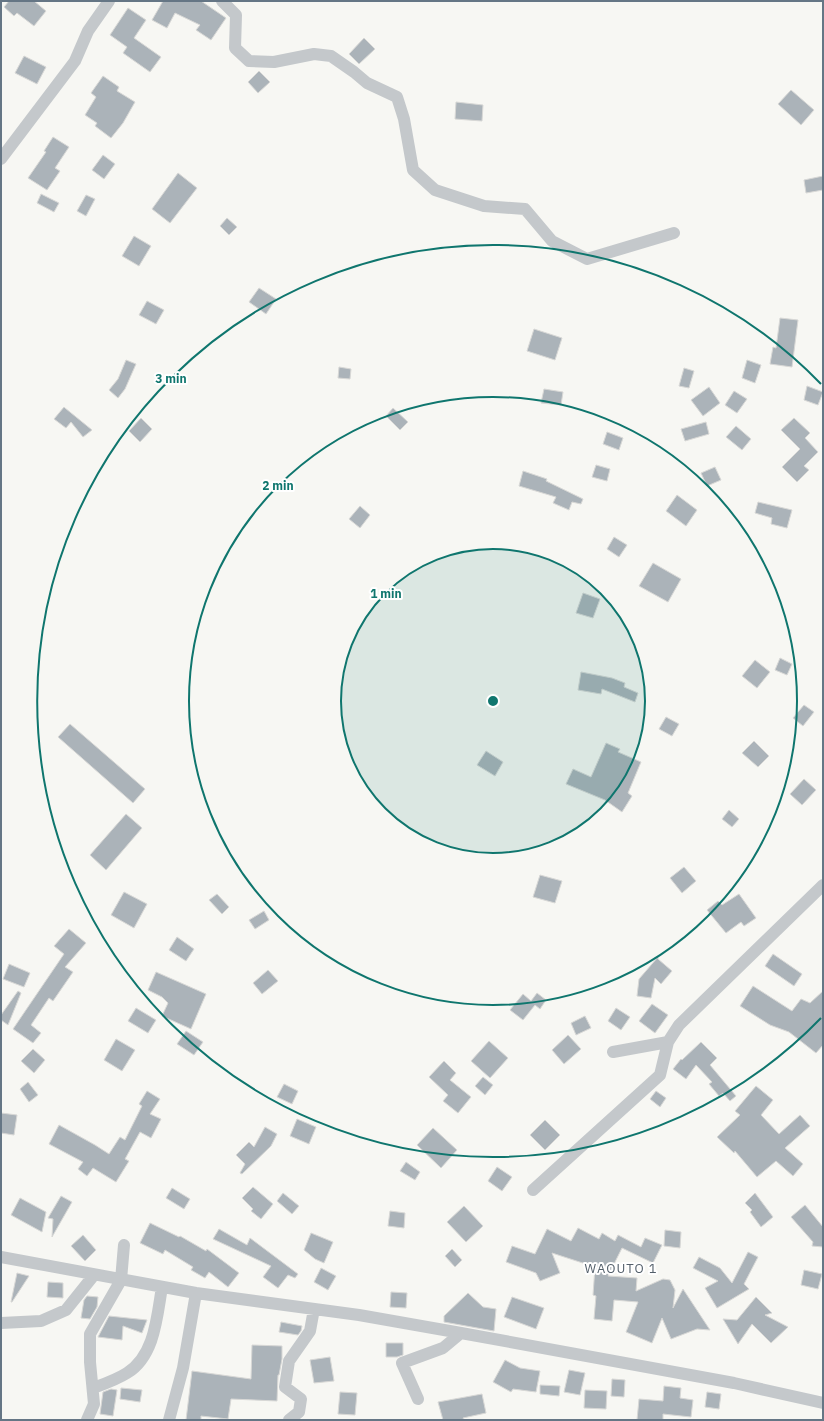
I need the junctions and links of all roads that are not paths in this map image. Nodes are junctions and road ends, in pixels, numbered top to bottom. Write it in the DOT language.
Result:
graph roads {
  1 [pos="109,1"];
  2 [pos="222,1"];
  3 [pos="1,159"];
  4 [pos="674,233"];
  5 [pos="823,885"];
  6 [pos="668,1042"];
  7 [pos="612,1052"];
  8 [pos="533,1190"];
  9 [pos="124,1245"];
  10 [pos="1,1257"];
  11 [pos="94,1275"];
  12 [pos="121,1280"];
  13 [pos="162,1287"];
  14 [pos="196,1293"];
  15 [pos="314,1309"];
  16 [pos="1,1323"];
  17 [pos="461,1333"];
  18 [pos="93,1388"];
  19 [pos="418,1400"];
  20 [pos="823,1403"];
  21 [pos="298,1416"];
  22 [pos="87,1420"];
  23 [pos="169,1420"];
  24 [pos="289,1420"];
  1 -- 3 [label="street"];
  2 -- 4 [label="street"];
  5 -- 6 [label="street"];
  6 -- 7 [label="street"];
  6 -- 8 [label="street"];
  9 -- 12 [label="street"];
  10 -- 11 [label="street"];
  11 -- 12 [label="street"];
  11 -- 16 [label="street"];
  12 -- 13 [label="street"];
  12 -- 18 [label="street"];
  13 -- 14 [label="street"];
  13 -- 18 [label="street"];
  14 -- 15 [label="street"];
  14 -- 23 [label="street"];
  15 -- 17 [label="street"];
  15 -- 21 [label="street"];
  17 -- 19 [label="street"];
  17 -- 20 [label="street"];
  18 -- 22 [label="street"];
  21 -- 24 [label="street"];
}
